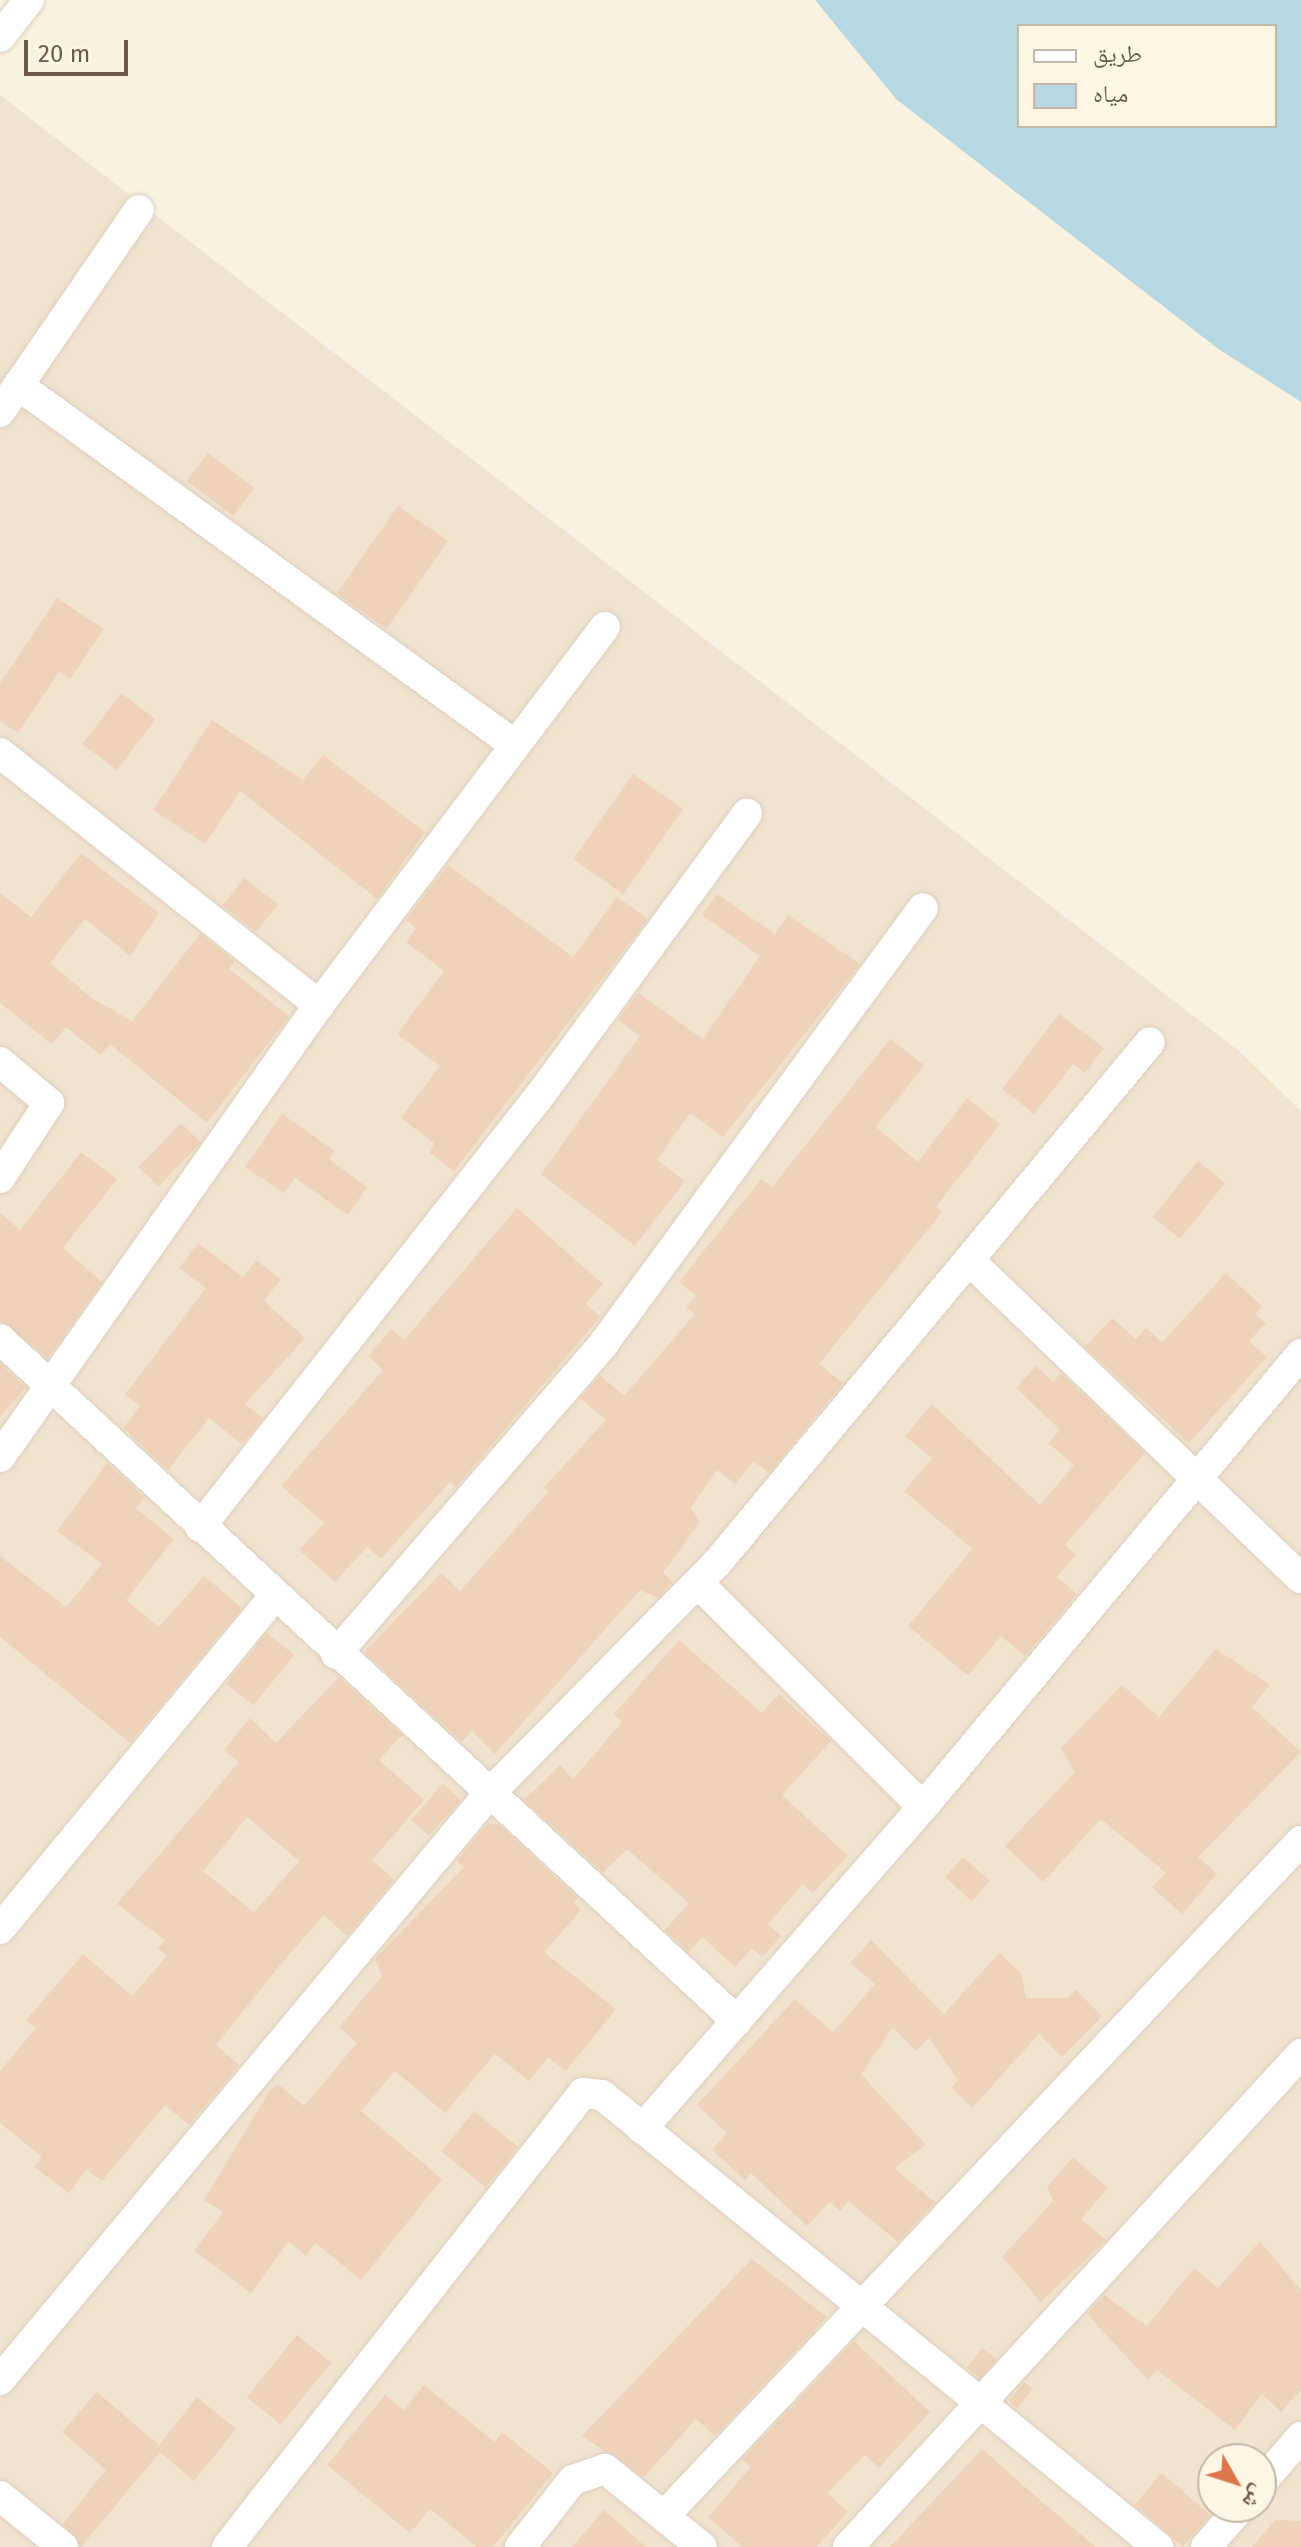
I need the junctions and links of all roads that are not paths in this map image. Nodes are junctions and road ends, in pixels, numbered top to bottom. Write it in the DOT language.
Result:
graph roads {
  1 [pos="29,0"];
  2 [pos="0,37"];
  3 [pos="139,210"];
  4 [pos="18,385"];
  5 [pos="0,412"];
  6 [pos="605,627"];
  7 [pos="515,745"];
  8 [pos="0,753"];
  9 [pos="747,814"];
  10 [pos="923,908"];
  11 [pos="319,1005"];
  12 [pos="1150,1042"];
  13 [pos="0,1062"];
  14 [pos="0,1178"];
  15 [pos="973,1264"];
  16 [pos="0,1339"];
  17 [pos="1301,1354"];
  18 [pos="53,1386"];
  19 [pos="0,1457"];
  20 [pos="1201,1478"];
  21 [pos="200,1527"];
  22 [pos="1301,1578"];
  23 [pos="698,1583"];
  24 [pos="273,1598"];
  25 [pos="336,1654"];
  26 [pos="488,1795"];
  27 [pos="923,1807"];
  28 [pos="1301,1841"];
  29 [pos="0,1929"];
  30 [pos="737,2021"];
  31 [pos="1301,2054"];
  32 [pos="642,2129"];
  33 [pos="861,2305"];
  34 [pos="0,2380"];
  35 [pos="982,2402"];
  36 [pos="1301,2437"];
  37 [pos="1277,2465"];
  38 [pos="0,2496"];
  39 [pos="664,2516"];
  40 [pos="1227,2523"];
  41 [pos="63,2547"];
  42 [pos="227,2547"];
  43 [pos="520,2547"];
  44 [pos="702,2547"];
  45 [pos="848,2547"];
  46 [pos="1158,2547"];
  47 [pos="1206,2547"];
  1 -- 2 [label="street"];
  3 -- 4 [label="street"];
  4 -- 5 [label="street"];
  4 -- 7 [label="street"];
  6 -- 7 [label="street"];
  7 -- 11 [label="street"];
  8 -- 11 [label="street"];
  9 -- 21 [label="street"];
  10 -- 25 [label="street"];
  11 -- 18 [label="street"];
  12 -- 15 [label="street"];
  13 -- 14 [label="street"];
  15 -- 20 [label="street"];
  15 -- 23 [label="street"];
  16 -- 18 [label="street"];
  17 -- 20 [label="street"];
  18 -- 19 [label="street"];
  18 -- 21 [label="street"];
  20 -- 22 [label="street"];
  20 -- 27 [label="street"];
  21 -- 24 [label="street"];
  23 -- 26 [label="street"];
  23 -- 27 [label="street"];
  24 -- 25 [label="street"];
  24 -- 29 [label="street"];
  25 -- 26 [label="street"];
  26 -- 30 [label="street"];
  26 -- 34 [label="street"];
  27 -- 30 [label="street"];
  28 -- 33 [label="street"];
  30 -- 32 [label="street"];
  31 -- 35 [label="street"];
  32 -- 33 [label="street"];
  32 -- 42 [label="street"];
  33 -- 35 [label="street"];
  33 -- 39 [label="street"];
  35 -- 45 [label="street"];
  35 -- 46 [label="street"];
  36 -- 37 [label="street"];
  38 -- 41 [label="street"];
  39 -- 43 [label="street"];
  39 -- 44 [label="street"];
  40 -- 47 [label="street"];
}
